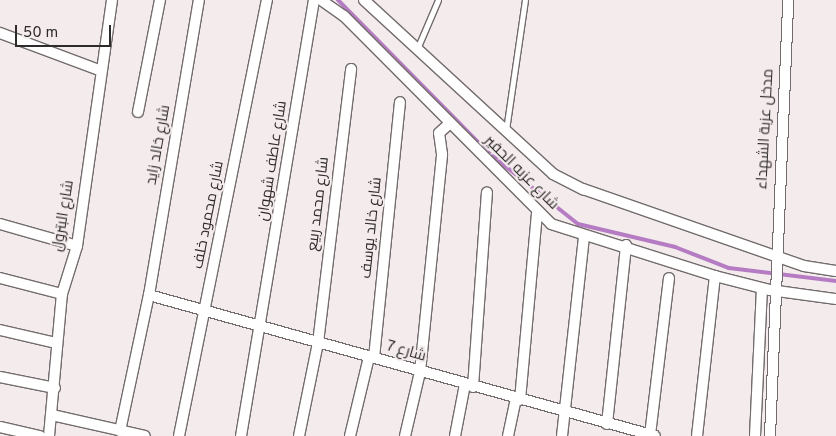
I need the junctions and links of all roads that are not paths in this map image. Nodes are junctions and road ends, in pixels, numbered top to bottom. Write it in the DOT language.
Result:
graph roads {
  1 [pos="112,0"];
  2 [pos="160,0"];
  3 [pos="198,0"];
  4 [pos="267,0"];
  5 [pos="314,0"];
  6 [pos="321,0"];
  7 [pos="364,0"];
  8 [pos="438,0"];
  9 [pos="525,0"];
  10 [pos="788,0"];
  11 [pos="0,33"];
  12 [pos="417,49"];
  13 [pos="351,69"];
  14 [pos="99,70"];
  15 [pos="400,102"];
  16 [pos="138,112"];
  17 [pos="450,123"];
  18 [pos="505,133"];
  19 [pos="487,192"];
  20 [pos="537,214"];
  21 [pos="0,224"];
  22 [pos="584,238"];
  23 [pos="626,245"];
  24 [pos="77,246"];
  25 [pos="774,257"];
  26 [pos="836,271"];
  27 [pos="715,276"];
  28 [pos="0,278"];
  29 [pos="669,278"];
  30 [pos="769,289"];
  31 [pos="62,294"];
  32 [pos="149,294"];
  33 [pos="836,299"];
  34 [pos="205,310"];
  35 [pos="261,326"];
  36 [pos="0,330"];
  37 [pos="318,342"];
  38 [pos="56,343"];
  39 [pos="372,358"];
  40 [pos="420,372"];
  41 [pos="0,377"];
  42 [pos="469,386"];
  43 [pos="56,388"];
  44 [pos="518,400"];
  45 [pos="566,413"];
  46 [pos="52,415"];
  47 [pos="609,424"];
  48 [pos="0,427"];
  49 [pos="116,432"];
  50 [pos="40,436"];
  51 [pos="49,436"];
  52 [pos="145,436"];
  53 [pos="180,436"];
  54 [pos="241,436"];
  55 [pos="299,436"];
  56 [pos="350,436"];
  57 [pos="405,436"];
  58 [pos="455,436"];
  59 [pos="508,436"];
  60 [pos="562,436"];
  61 [pos="609,436"];
  62 [pos="653,436"];
  63 [pos="697,436"];
  64 [pos="755,436"];
  65 [pos="770,436"];
  1 -- 14 [label="street, شارع البترول"];
  2 -- 16 [label="street"];
  3 -- 32 [label="street, شارع خالد زايد"];
  4 -- 34 [label="street, شارع محمود خلف"];
  5 -- 35 [label="street, شارع عاطف شهوان"];
  6 -- 17 [label="street, شارع عزبه الحفير"];
  7 -- 12 [label="street, شارع عزبه الحفير"];
  8 -- 12 [label="lane"];
  9 -- 18 [label="lane"];
  10 -- 25 [label="street, مدخل عزبة الشهداء"];
  11 -- 14 [label="street"];
  12 -- 18 [label="street, شارع عزبه الحفير"];
  13 -- 37 [label="street, شارع محمد ربيع"];
  14 -- 24 [label="street, شارع البترول"];
  15 -- 39 [label="street, شارع خالد يوسف"];
  17 -- 20 [label="street, شارع عزبه الحفير"];
  17 -- 40 [label="street"];
  18 -- 25 [label="street, شارع عزبه الحفير"];
  19 -- 42 [label="street"];
  20 -- 22 [label="street, شارع عزبه الحفير"];
  20 -- 44 [label="street"];
  21 -- 24 [label="street"];
  22 -- 23 [label="street, شارع عزبه الحفير"];
  22 -- 45 [label="street"];
  23 -- 27 [label="street, شارع عزبه الحفير"];
  23 -- 47 [label="street"];
  24 -- 31 [label="street, شارع البترول"];
  25 -- 26 [label="street, شارع عزبه الحفير"];
  25 -- 30 [label="street, مدخل عزبة الشهداء"];
  27 -- 30 [label="street, شارع عزبه الحفير"];
  27 -- 63 [label="street"];
  28 -- 31 [label="street"];
  29 -- 62 [label="street"];
  30 -- 33 [label="street, شارع عزبه الحفير"];
  30 -- 64 [label="street"];
  30 -- 65 [label="street"];
  31 -- 38 [label="street, شارع البترول"];
  32 -- 34 [label="street, شارع 7"];
  32 -- 49 [label="street, شارع خالد زايد"];
  34 -- 35 [label="street, شارع 7"];
  34 -- 53 [label="street, شارع محمود خلف"];
  35 -- 37 [label="street, شارع 7"];
  35 -- 54 [label="street, شارع عاطف شهوان"];
  36 -- 38 [label="street"];
  37 -- 39 [label="street, شارع 7"];
  37 -- 55 [label="street, شارع محمد ربيع"];
  38 -- 43 [label="street, شارع البترول"];
  39 -- 40 [label="street, شارع 7"];
  39 -- 56 [label="street, شارع خالد يوسف"];
  40 -- 42 [label="street, شارع 7"];
  40 -- 57 [label="street"];
  41 -- 43 [label="street"];
  42 -- 44 [label="street, شارع 7"];
  42 -- 58 [label="street"];
  43 -- 46 [label="street, شارع البترول"];
  44 -- 45 [label="street, شارع 7"];
  44 -- 59 [label="street"];
  45 -- 47 [label="street, شارع 7"];
  45 -- 60 [label="street"];
  46 -- 49 [label="street"];
  46 -- 51 [label="street, شارع البترول"];
  47 -- 61 [label="street"];
  47 -- 62 [label="street, شارع 7"];
  48 -- 50 [label="street"];
  49 -- 52 [label="street"];
}
